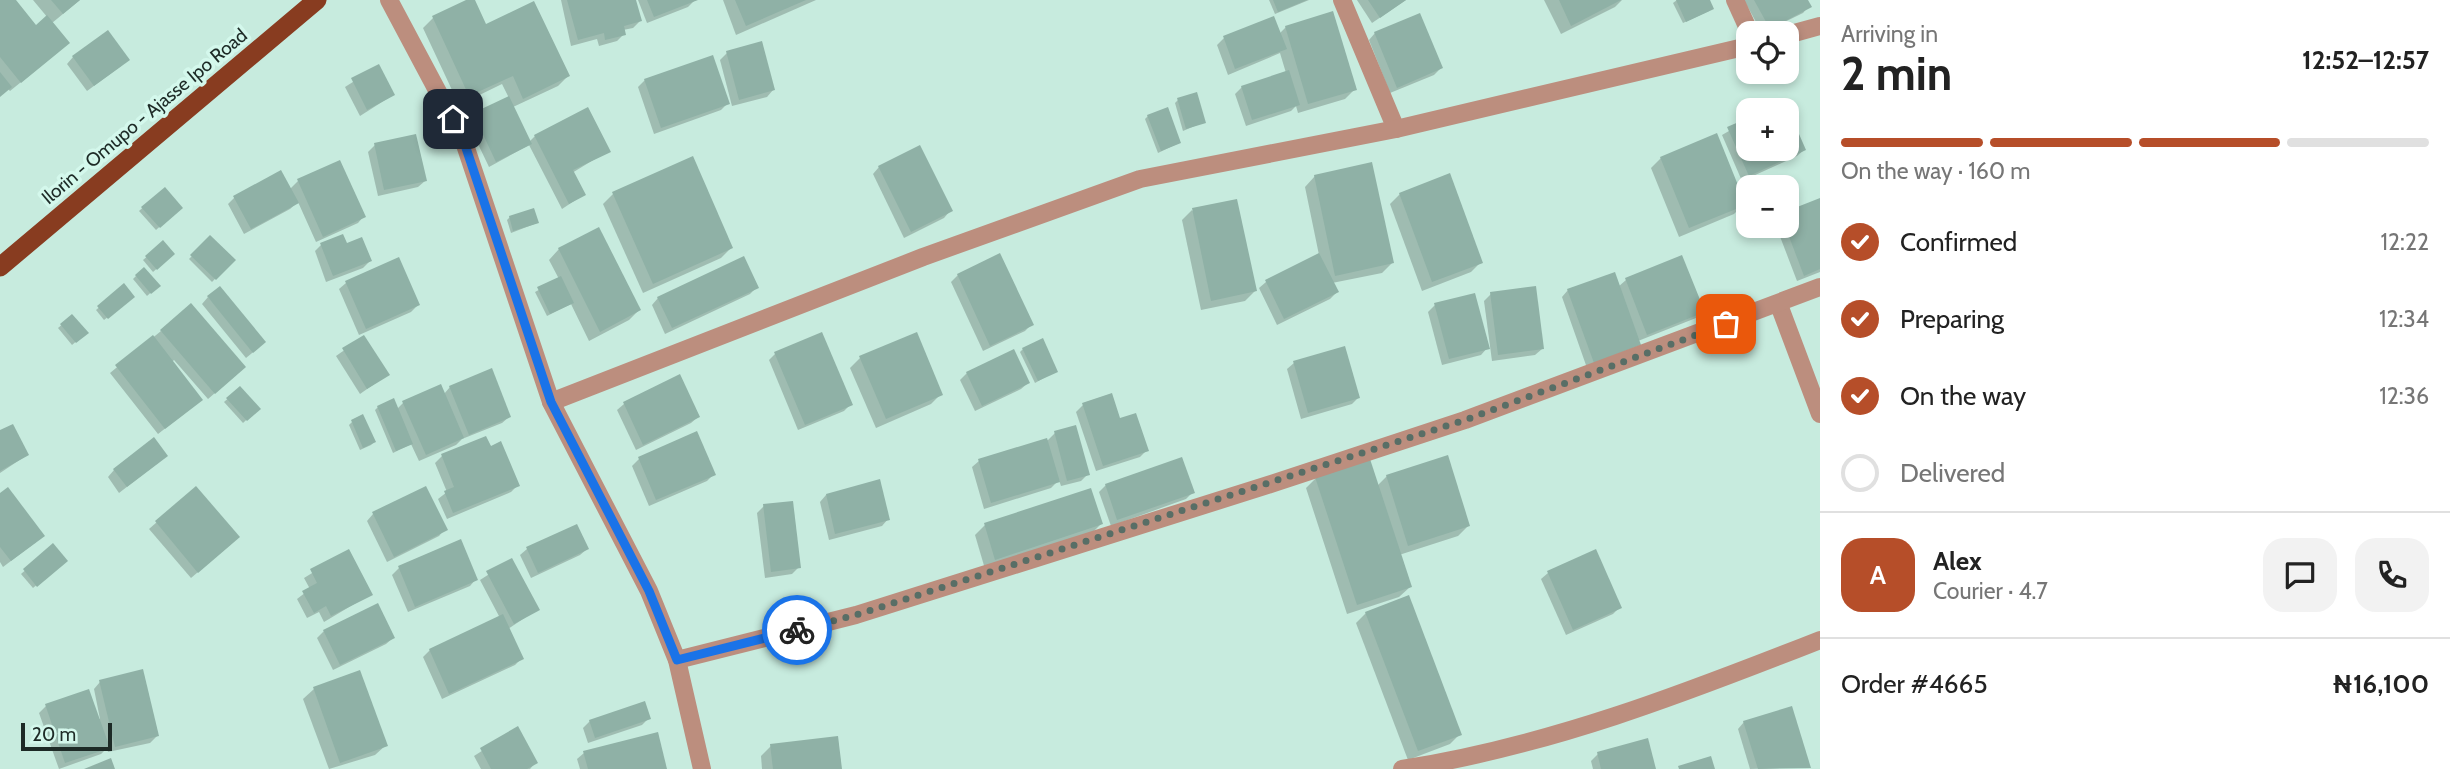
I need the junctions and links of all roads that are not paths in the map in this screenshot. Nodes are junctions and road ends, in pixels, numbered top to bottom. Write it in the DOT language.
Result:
graph roads {
  1 [pos="317,0"];
  2 [pos="390,0"];
  3 [pos="1342,0"];
  4 [pos="1735,0"];
  5 [pos="1745,21"];
  6 [pos="1820,26"];
  7 [pos="1799,32"];
  8 [pos="1736,49"];
  9 [pos="1396,129"];
  10 [pos="0,267"];
  11 [pos="1820,287"];
  12 [pos="1779,304"];
  13 [pos="551,402"];
  14 [pos="1820,414"];
  15 [pos="1820,640"];
  16 [pos="677,660"];
  17 [pos="702,769"];
  18 [pos="1402,769"];
  1 -- 10 [label="highway, Ilorin - Omupo - Ajasse Ipo Road"];
  2 -- 13 [label="street"];
  3 -- 9 [label="street"];
  4 -- 5 [label="street"];
  6 -- 7 [label="street"];
  8 -- 9 [label="street"];
  9 -- 13 [label="street"];
  11 -- 12 [label="street"];
  12 -- 14 [label="street"];
  12 -- 16 [label="street"];
  13 -- 16 [label="street"];
  15 -- 18 [label="street"];
  16 -- 17 [label="street"];
}
